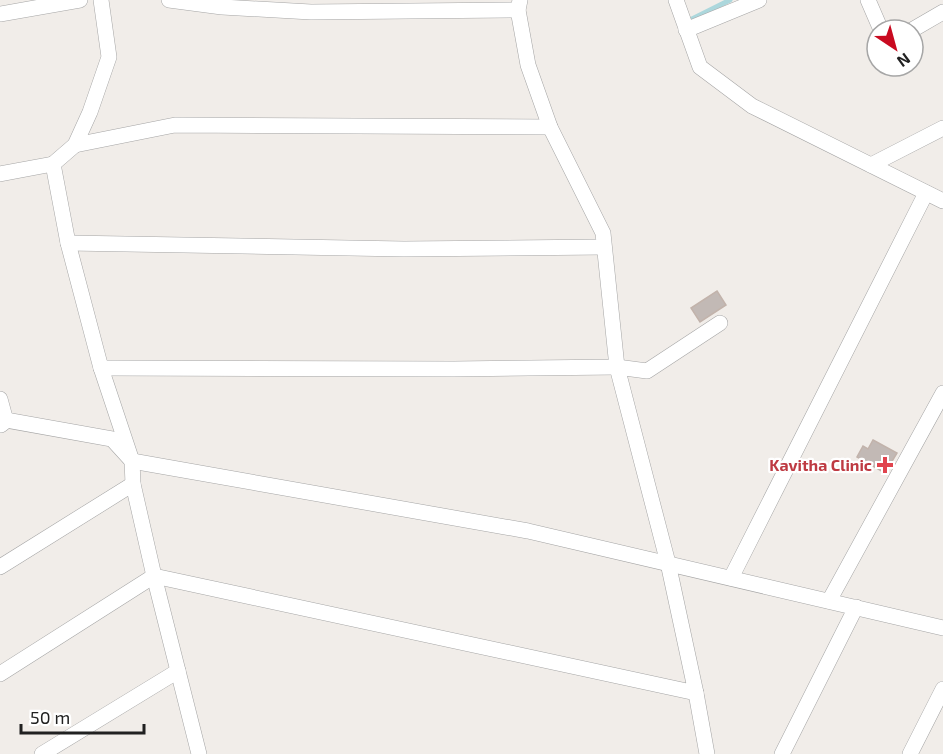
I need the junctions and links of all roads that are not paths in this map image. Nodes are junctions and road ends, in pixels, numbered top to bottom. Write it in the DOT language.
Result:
graph roads {
  1 [pos="80,0"];
  2 [pos="100,0"];
  3 [pos="170,0"];
  4 [pos="676,0"];
  5 [pos="759,0"];
  6 [pos="868,0"];
  7 [pos="519,5"];
  8 [pos="943,12"];
  9 [pos="0,14"];
  10 [pos="876,18"];
  11 [pos="925,22"];
  12 [pos="686,30"];
  13 [pos="550,128"];
  14 [pos="943,128"];
  15 [pos="75,146"];
  16 [pos="53,164"];
  17 [pos="871,165"];
  18 [pos="0,174"];
  19 [pos="926,193"];
  20 [pos="943,201"];
  21 [pos="68,243"];
  22 [pos="604,247"];
  23 [pos="720,323"];
  24 [pos="617,367"];
  25 [pos="101,368"];
  26 [pos="943,393"];
  27 [pos="0,399"];
  28 [pos="2,422"];
  29 [pos="132,461"];
  30 [pos="133,484"];
  31 [pos="668,563"];
  32 [pos="0,567"];
  33 [pos="154,576"];
  34 [pos="731,578"];
  35 [pos="829,601"];
  36 [pos="855,607"];
  37 [pos="943,628"];
  38 [pos="178,671"];
  39 [pos="0,674"];
  40 [pos="943,689"];
  41 [pos="696,693"];
  42 [pos="42,754"];
  43 [pos="199,754"];
  44 [pos="707,754"];
  45 [pos="782,754"];
  46 [pos="910,754"];
  1 -- 9 [label="street"];
  2 -- 15 [label="street"];
  3 -- 7 [label="street"];
  4 -- 12 [label="street"];
  5 -- 12 [label="street"];
  6 -- 10 [label="street"];
  7 -- 13 [label="street"];
  8 -- 11 [label="street"];
  12 -- 17 [label="street"];
  13 -- 15 [label="street"];
  13 -- 22 [label="street"];
  14 -- 17 [label="street"];
  15 -- 16 [label="street"];
  16 -- 18 [label="street"];
  16 -- 21 [label="street"];
  17 -- 19 [label="street"];
  19 -- 20 [label="street"];
  19 -- 34 [label="street"];
  21 -- 22 [label="street"];
  21 -- 25 [label="street"];
  22 -- 24 [label="street"];
  23 -- 24 [label="street"];
  24 -- 25 [label="street"];
  24 -- 31 [label="street"];
  25 -- 29 [label="street"];
  26 -- 35 [label="street"];
  27 -- 28 [label="street"];
  28 -- 29 [label="street"];
  29 -- 30 [label="street"];
  29 -- 31 [label="street"];
  30 -- 32 [label="street"];
  30 -- 33 [label="street"];
  31 -- 34 [label="street"];
  31 -- 41 [label="street"];
  33 -- 38 [label="street"];
  33 -- 39 [label="street"];
  33 -- 41 [label="street"];
  34 -- 35 [label="street"];
  35 -- 36 [label="street"];
  36 -- 37 [label="street"];
  36 -- 45 [label="street"];
  38 -- 42 [label="street"];
  38 -- 43 [label="street"];
  40 -- 46 [label="street"];
  41 -- 44 [label="street"];
}
